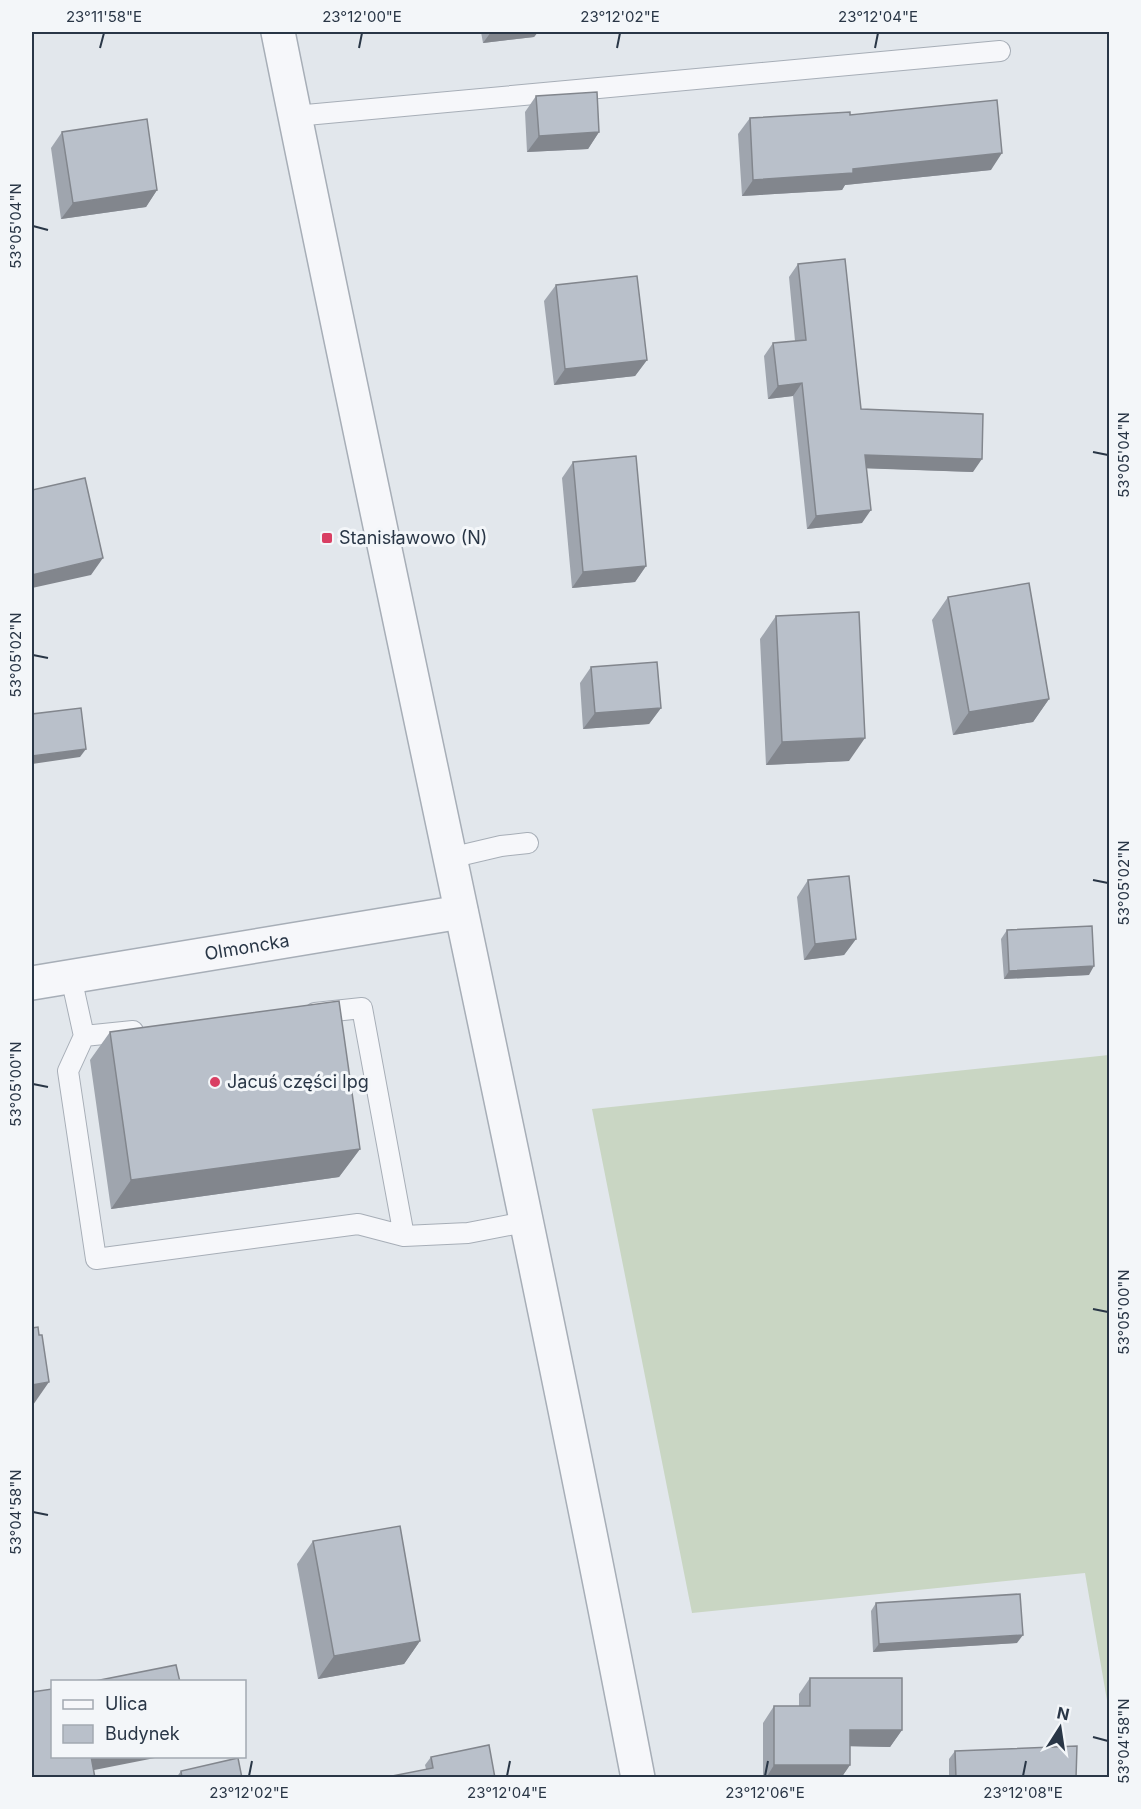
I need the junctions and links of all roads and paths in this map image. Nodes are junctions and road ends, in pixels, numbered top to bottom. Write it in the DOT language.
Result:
graph roads {
  1 [pos="278,32"];
  2 [pos="1000,51"];
  3 [pos="295,116"];
  4 [pos="528,843"];
  5 [pos="450,858"];
  6 [pos="461,912"];
  7 [pos="71,977"];
  8 [pos="32,983"];
  9 [pos="293,1015"];
  10 [pos="154,1029"];
  11 [pos="84,1036"];
  12 [pos="525,1222"];
  13 [pos="404,1236"];
  14 [pos="638,1778"];
  1 -- 3 [label="street"];
  2 -- 3 [label="lane"];
  3 -- 5 [label="street"];
  4 -- 5 [label="lane"];
  5 -- 6 [label="street"];
  6 -- 7 [label="street, Olmoncka"];
  6 -- 12 [label="street"];
  7 -- 8 [label="street, Olmoncka"];
  7 -- 11 [label="lane"];
  9 -- 13 [label="lane"];
  10 -- 11 [label="lane"];
  11 -- 13 [label="lane"];
  12 -- 13 [label="lane"];
  12 -- 14 [label="street"];
}
